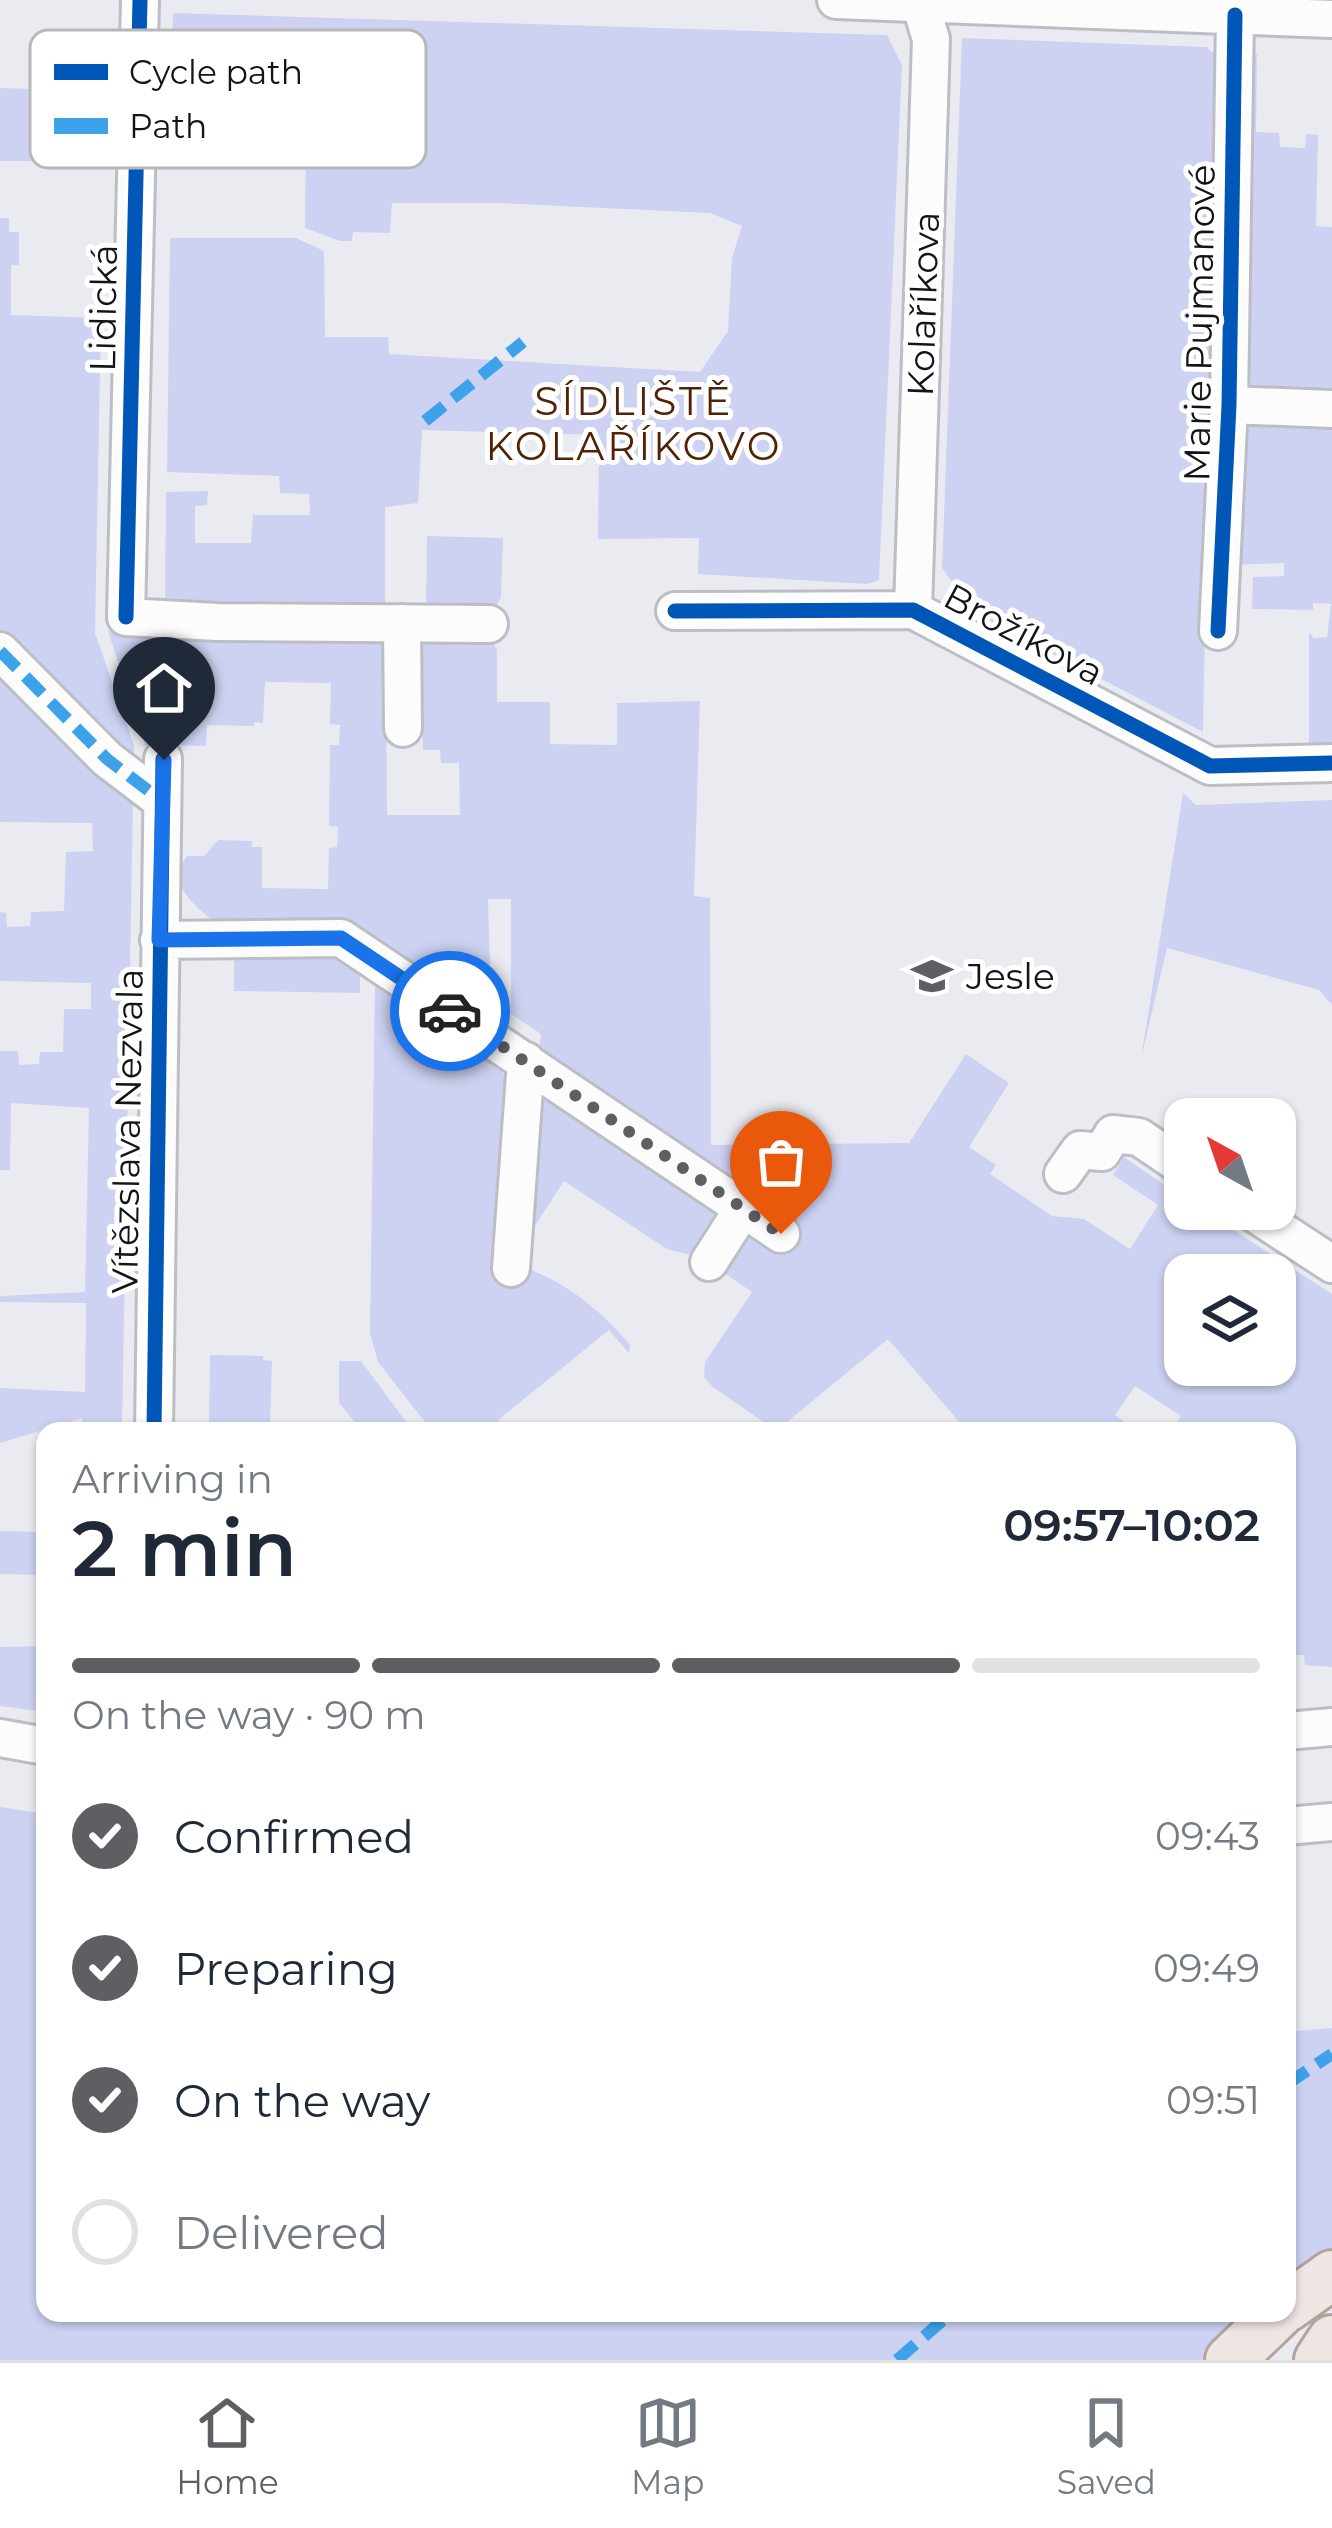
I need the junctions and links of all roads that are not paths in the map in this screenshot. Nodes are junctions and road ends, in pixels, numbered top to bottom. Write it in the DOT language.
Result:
graph roads {
  1 [pos="140,0"];
  2 [pos="836,0"];
  3 [pos="919,2"];
  4 [pos="1235,15"];
  5 [pos="1332,19"];
  6 [pos="139,30"];
  7 [pos="136,168"];
  8 [pos="1229,405"];
  9 [pos="1332,409"];
  10 [pos="913,610"];
  11 [pos="675,611"];
  12 [pos="402,623"];
  13 [pos="489,624"];
  14 [pos="1218,631"];
  15 [pos="0,650"];
  16 [pos="403,728"];
  17 [pos="164,760"];
  18 [pos="1332,763"];
  19 [pos="162,801"];
  20 [pos="159,940"];
  21 [pos="526,1061"];
  22 [pos="1164,1157"];
  23 [pos="1063,1174"];
  24 [pos="743,1209"];
  25 [pos="1280,1230"];
  26 [pos="781,1234"];
  27 [pos="709,1262"];
  28 [pos="1332,1264"];
  29 [pos="511,1268"];
  30 [pos="154,1422"];
  31 [pos="1332,1727"];
  32 [pos="1296,1730"];
  33 [pos="0,1738"];
  34 [pos="36,1744"];
  35 [pos="1332,1822"];
  36 [pos="1296,1825"];
  37 [pos="1332,2275"];
  38 [pos="1296,2301"];
  39 [pos="1270,2322"];
  40 [pos="1332,2340"];
  41 [pos="1230,2360"];
  42 [pos="1319,2360"];
  1 -- 6 [label="street, Lidická"];
  2 -- 3 [label="street"];
  3 -- 4 [label="street"];
  3 -- 10 [label="street, Kolaříkova"];
  4 -- 5 [label="street"];
  4 -- 8 [label="street, Marie Pujmanové"];
  7 -- 12 [label="street, Lidická"];
  8 -- 9 [label="street"];
  8 -- 14 [label="street, Marie Pujmanové"];
  10 -- 11 [label="street, Brožíkova"];
  10 -- 18 [label="street, Brožíkova"];
  12 -- 13 [label="street"];
  12 -- 16 [label="street"];
  15 -- 19 [label="street"];
  17 -- 19 [label="street, Vítězslava Nezvala"];
  19 -- 20 [label="street, Vítězslava Nezvala"];
  20 -- 21 [label="street"];
  20 -- 30 [label="street, Vítězslava Nezvala"];
  21 -- 24 [label="street"];
  21 -- 29 [label="street"];
  22 -- 23 [label="street"];
  24 -- 26 [label="street"];
  24 -- 27 [label="street"];
  25 -- 28 [label="street"];
  31 -- 32 [label="street"];
  33 -- 34 [label="street"];
  35 -- 36 [label="street"];
  37 -- 38 [label="main road"];
  39 -- 41 [label="main road"];
  40 -- 42 [label="main road"];
}
